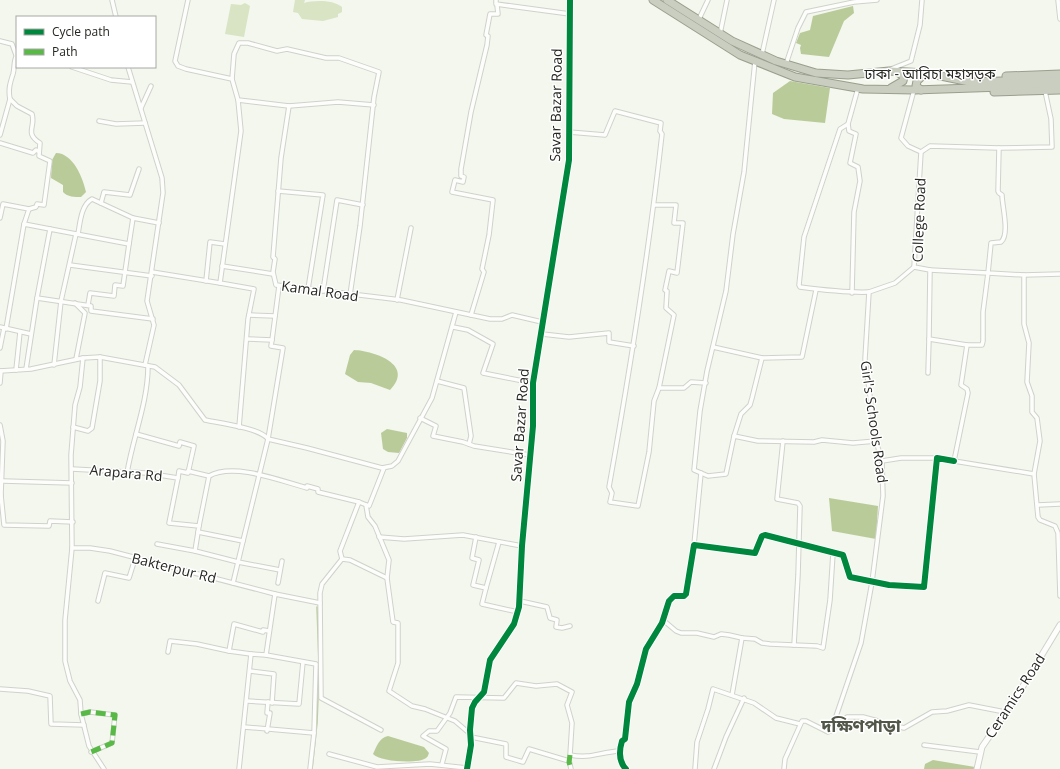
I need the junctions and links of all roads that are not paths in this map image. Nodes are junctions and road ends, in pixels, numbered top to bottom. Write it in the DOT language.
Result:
graph roads {
  1 [pos="112,0"];
  2 [pos="188,0"];
  3 [pos="496,0"];
  4 [pos="570,0"];
  5 [pos="653,0"];
  6 [pos="667,0"];
  7 [pos="708,0"];
  8 [pos="727,0"];
  9 [pos="774,0"];
  10 [pos="864,0"];
  11 [pos="877,0"];
  12 [pos="922,0"];
  13 [pos="1058,0"];
  14 [pos="497,5"];
  15 [pos="570,14"];
  16 [pos="116,16"];
  17 [pos="1060,18"];
  18 [pos="699,19"];
  19 [pos="720,34"];
  20 [pos="0,41"];
  21 [pos="16,53"];
  22 [pos="762,55"];
  23 [pos="16,60"];
  24 [pos="755,61"];
  25 [pos="786,64"];
  26 [pos="75,68"];
  27 [pos="128,68"];
  28 [pos="892,71"];
  29 [pos="926,73"];
  30 [pos="1060,74"];
  31 [pos="946,77"];
  32 [pos="232,79"];
  33 [pos="1060,79"];
  34 [pos="132,82"];
  35 [pos="1060,85"];
  36 [pos="151,86"];
  37 [pos="858,88"];
  38 [pos="888,90"];
  39 [pos="920,90"];
  40 [pos="1060,90"];
  41 [pos="1045,91"];
  42 [pos="10,100"];
  43 [pos="238,100"];
  44 [pos="374,105"];
  45 [pos="289,106"];
  46 [pos="141,108"];
  47 [pos="99,121"];
  48 [pos="146,123"];
  49 [pos="848,124"];
  50 [pos="569,132"];
  51 [pos="0,135"];
  52 [pos="0,143"];
  53 [pos="999,148"];
  54 [pos="38,151"];
  55 [pos="921,152"];
  56 [pos="138,169"];
  57 [pos="278,191"];
  58 [pos="2,203"];
  59 [pos="101,203"];
  60 [pos="363,204"];
  61 [pos="655,204"];
  62 [pos="29,208"];
  63 [pos="0,218"];
  64 [pos="133,218"];
  65 [pos="159,223"];
  66 [pos="24,224"];
  67 [pos="410,228"];
  68 [pos="50,229"];
  69 [pos="77,234"];
  70 [pos="129,244"];
  71 [pos="225,244"];
  72 [pos="70,265"];
  73 [pos="222,266"];
  74 [pos="914,267"];
  75 [pos="930,270"];
  76 [pos="125,272"];
  77 [pos="988,273"];
  78 [pos="152,274"];
  79 [pos="273,274"];
  80 [pos="1060,274"];
  81 [pos="1024,275"];
  82 [pos="206,281"];
  83 [pos="220,283"];
  84 [pos="279,286"];
  85 [pos="308,289"];
  86 [pos="816,290"];
  87 [pos="323,291"];
  88 [pos="869,292"];
  89 [pos="852,293"];
  90 [pos="350,295"];
  91 [pos="37,298"];
  92 [pos="397,300"];
  93 [pos="61,301"];
  94 [pos="75,303"];
  95 [pos="88,305"];
  96 [pos="456,312"];
  97 [pos="249,315"];
  98 [pos="471,315"];
  99 [pos="275,316"];
  100 [pos="153,319"];
  101 [pos="542,322"];
  102 [pos="452,327"];
  103 [pos="3,328"];
  104 [pos="20,332"];
  105 [pos="31,334"];
  106 [pos="542,334"];
  107 [pos="247,339"];
  108 [pos="929,339"];
  109 [pos="272,340"];
  110 [pos="967,345"];
  111 [pos="634,346"];
  112 [pos="0,348"];
  113 [pos="713,348"];
  114 [pos="100,357"];
  115 [pos="83,358"];
  116 [pos="762,358"];
  117 [pos="76,359"];
  118 [pos="54,365"];
  119 [pos="146,365"];
  120 [pos="26,369"];
  121 [pos="16,370"];
  122 [pos="0,371"];
  123 [pos="928,374"];
  124 [pos="437,382"];
  125 [pos="0,383"];
  126 [pos="533,383"];
  127 [pos="706,383"];
  128 [pos="659,388"];
  129 [pos="420,418"];
  130 [pos="0,424"];
  131 [pos="73,427"];
  132 [pos="239,427"];
  133 [pos="136,434"];
  134 [pos="734,436"];
  135 [pos="268,439"];
  136 [pos="783,441"];
  137 [pos="876,441"];
  138 [pos="469,444"];
  139 [pos="530,456"];
  140 [pos="937,458"];
  141 [pos="882,461"];
  142 [pos="954,461"];
  143 [pos="384,468"];
  144 [pos="72,469"];
  145 [pos="188,471"];
  146 [pos="127,473"];
  147 [pos="700,474"];
  148 [pos="1034,474"];
  149 [pos="258,475"];
  150 [pos="209,476"];
  151 [pos="178,478"];
  152 [pos="3,481"];
  153 [pos="72,483"];
  154 [pos="1,496"];
  155 [pos="359,502"];
  156 [pos="1060,504"];
  157 [pos="366,505"];
  158 [pos="1038,505"];
  159 [pos="73,522"];
  160 [pos="199,526"];
  161 [pos="198,532"];
  162 [pos="379,537"];
  163 [pos="476,537"];
  164 [pos="243,541"];
  165 [pos="499,542"];
  166 [pos="157,544"];
  167 [pos="800,544"];
  168 [pos="694,545"];
  169 [pos="522,546"];
  170 [pos="72,548"];
  171 [pos="195,551"];
  172 [pos="833,553"];
  173 [pos="135,559"];
  174 [pos="342,559"];
  175 [pos="282,561"];
  176 [pos="238,562"];
  177 [pos="280,570"];
  178 [pos="387,578"];
  179 [pos="872,582"];
  180 [pos="233,583"];
  181 [pos="278,583"];
  182 [pos="486,588"];
  183 [pos="275,594"];
  184 [pos="1060,596"];
  185 [pos="98,601"];
  186 [pos="520,601"];
  187 [pos="320,603"];
  188 [pos="518,612"];
  189 [pos="663,620"];
  190 [pos="1060,625"];
  191 [pos="570,626"];
  192 [pos="269,631"];
  193 [pos="742,638"];
  194 [pos="794,645"];
  195 [pos="229,651"];
  196 [pos="168,652"];
  197 [pos="251,654"];
  198 [pos="266,655"];
  199 [pos="303,662"];
  200 [pos="250,671"];
  201 [pos="0,689"];
  202 [pos="732,695"];
  203 [pos="478,698"];
  204 [pos="744,698"];
  205 [pos="247,701"];
  206 [pos="270,702"];
  207 [pos="1005,712"];
  208 [pos="81,714"];
  209 [pos="447,718"];
  210 [pos="800,724"];
  211 [pos="84,725"];
  212 [pos="244,727"];
  213 [pos="381,730"];
  214 [pos="831,730"];
  215 [pos="268,731"];
  216 [pos="314,734"];
  217 [pos="470,736"];
  218 [pos="924,745"];
  219 [pos="620,751"];
  220 [pos="91,752"];
  221 [pos="980,752"];
  222 [pos="329,754"];
  223 [pos="570,755"];
  224 [pos="569,761"];
  225 [pos="442,764"];
  226 [pos="104,769"];
  227 [pos="239,769"];
  228 [pos="310,769"];
  229 [pos="467,769"];
  230 [pos="571,769"];
  231 [pos="626,769"];
  232 [pos="695,769"];
  233 [pos="714,769"];
  234 [pos="784,769"];
  235 [pos="977,769"];
  1 -- 16 [label="street"];
  2 -- 32 [label="street"];
  3 -- 14 [label="street"];
  4 -- 15 [label="street, Savar Bazar Road"];
  5 -- 24 [label="highway, ঢাকা - আরিচা মহাসড়ক"];
  6 -- 18 [label="highway, ঢাকা - আরিচা মহাসড়ক"];
  7 -- 18 [label="street"];
  8 -- 19 [label="street"];
  9 -- 22 [label="street"];
  10 -- 11 [label="street"];
  10 -- 25 [label="street"];
  12 -- 28 [label="street"];
  13 -- 17 [label="street"];
  14 -- 15 [label="street"];
  14 -- 98 [label="street"];
  15 -- 50 [label="street, Savar Bazar Road"];
  18 -- 19 [label="highway, ঢাকা - আরিচা মহাসড়ক"];
  19 -- 22 [label="highway, ঢাকা - আরিচা মহাসড়ক"];
  20 -- 21 [label="street"];
  22 -- 25 [label="highway, ঢাকা - আরিচা মহাসড়ক"];
  23 -- 42 [label="street"];
  24 -- 37 [label="highway, ঢাকা - আরিচা মহাসড়ক"];
  24 -- 113 [label="street"];
  25 -- 28 [label="highway, ঢাকা - আরিচা মহাসড়ক"];
  26 -- 34 [label="street"];
  27 -- 34 [label="street"];
  28 -- 29 [label="highway, ঢাকা - আরিচা মহাসড়ক"];
  28 -- 38 [label="highway"];
  29 -- 31 [label="highway, ঢাকা - আরিচা মহাসড়ক"];
  29 -- 39 [label="highway"];
  30 -- 31 [label="highway"];
  31 -- 33 [label="highway, ঢাকা - আরিচা মহাসড়ক"];
  32 -- 43 [label="street"];
  32 -- 44 [label="street"];
  34 -- 46 [label="street"];
  35 -- 39 [label="highway, ঢাকা - আরিচা মহাসড়ক"];
  36 -- 46 [label="street"];
  37 -- 38 [label="highway, ঢাকা - আরিচা মহাসড়ক"];
  37 -- 49 [label="street"];
  38 -- 39 [label="highway, ঢাকা - আরিচা মহাসড়ক"];
  39 -- 41 [label="highway"];
  39 -- 55 [label="street"];
  40 -- 41 [label="highway"];
  41 -- 53 [label="street"];
  42 -- 51 [label="street"];
  42 -- 54 [label="street"];
  43 -- 45 [label="street"];
  43 -- 71 [label="street"];
  44 -- 45 [label="street"];
  44 -- 60 [label="street"];
  45 -- 57 [label="street, Kamal Road"];
  46 -- 48 [label="street"];
  47 -- 48 [label="street"];
  48 -- 65 [label="street"];
  49 -- 86 [label="street"];
  49 -- 89 [label="street"];
  50 -- 61 [label="street"];
  50 -- 101 [label="street, Savar Bazar Road"];
  52 -- 54 [label="street"];
  53 -- 55 [label="street"];
  53 -- 77 [label="street"];
  54 -- 62 [label="street"];
  55 -- 74 [label="street, College Road"];
  56 -- 59 [label="street"];
  57 -- 79 [label="street, Kamal Road"];
  57 -- 85 [label="street"];
  58 -- 62 [label="street"];
  58 -- 63 [label="street"];
  59 -- 64 [label="street"];
  59 -- 69 [label="street"];
  60 -- 87 [label="street"];
  60 -- 90 [label="street"];
  61 -- 111 [label="street"];
  61 -- 128 [label="street"];
  62 -- 66 [label="street"];
  64 -- 65 [label="street"];
  64 -- 70 [label="street"];
  65 -- 78 [label="street"];
  66 -- 68 [label="street"];
  66 -- 103 [label="street"];
  67 -- 92 [label="street"];
  68 -- 69 [label="street"];
  68 -- 91 [label="street"];
  69 -- 70 [label="street"];
  69 -- 72 [label="street"];
  70 -- 76 [label="street"];
  71 -- 73 [label="street"];
  71 -- 82 [label="street"];
  72 -- 76 [label="street"];
  72 -- 93 [label="street"];
  73 -- 79 [label="street"];
  73 -- 83 [label="street"];
  74 -- 75 [label="street, College Road"];
  74 -- 88 [label="street"];
  75 -- 77 [label="street"];
  75 -- 108 [label="street, College Road"];
  76 -- 78 [label="street"];
  76 -- 95 [label="street"];
  77 -- 81 [label="street"];
  77 -- 110 [label="street"];
  78 -- 82 [label="street"];
  78 -- 100 [label="street"];
  79 -- 84 [label="street, Kamal Road"];
  80 -- 81 [label="street"];
  81 -- 148 [label="street"];
  82 -- 83 [label="street"];
  83 -- 97 [label="street"];
  84 -- 85 [label="street, Kamal Road"];
  84 -- 99 [label="street"];
  85 -- 87 [label="street, Kamal Road"];
  86 -- 89 [label="street"];
  86 -- 116 [label="street"];
  87 -- 90 [label="street, Kamal Road"];
  88 -- 89 [label="street"];
  88 -- 137 [label="street, Girl's Schools Road"];
  90 -- 92 [label="street, Kamal Road"];
  91 -- 93 [label="street"];
  91 -- 105 [label="street"];
  92 -- 96 [label="street, Kamal Road"];
  93 -- 94 [label="street"];
  93 -- 118 [label="street"];
  94 -- 95 [label="street"];
  94 -- 117 [label="street"];
  95 -- 100 [label="street"];
  96 -- 98 [label="street, Kamal Road"];
  96 -- 102 [label="street"];
  97 -- 99 [label="street"];
  97 -- 107 [label="street"];
  98 -- 101 [label="street, Kamal Road"];
  99 -- 109 [label="street"];
  100 -- 119 [label="street"];
  101 -- 106 [label="street, Savar Bazar Road"];
  102 -- 124 [label="street"];
  102 -- 126 [label="street"];
  103 -- 104 [label="street"];
  103 -- 112 [label="street"];
  104 -- 105 [label="street"];
  104 -- 121 [label="street"];
  105 -- 120 [label="street"];
  106 -- 111 [label="street"];
  106 -- 126 [label="street, Savar Bazar Road"];
  107 -- 109 [label="street"];
  107 -- 132 [label="street"];
  108 -- 110 [label="street"];
  108 -- 123 [label="street, College Road"];
  109 -- 135 [label="street"];
  110 -- 142 [label="street"];
  111 -- 128 [label="street"];
  113 -- 116 [label="street"];
  113 -- 127 [label="street"];
  114 -- 115 [label="street"];
  114 -- 119 [label="street"];
  114 -- 131 [label="street"];
  115 -- 117 [label="street"];
  115 -- 131 [label="street"];
  116 -- 134 [label="street"];
  117 -- 118 [label="street"];
  118 -- 120 [label="street"];
  119 -- 132 [label="street"];
  119 -- 133 [label="street"];
  120 -- 121 [label="street"];
  121 -- 122 [label="street"];
  122 -- 125 [label="street"];
  124 -- 129 [label="street"];
  124 -- 138 [label="street"];
  126 -- 139 [label="street, Savar Bazar Road"];
  127 -- 128 [label="street"];
  127 -- 147 [label="street"];
  129 -- 138 [label="street"];
  129 -- 143 [label="street"];
  130 -- 152 [label="street"];
  131 -- 144 [label="street"];
  132 -- 135 [label="street"];
  133 -- 145 [label="street"];
  133 -- 146 [label="street"];
  134 -- 136 [label="street"];
  134 -- 147 [label="street"];
  135 -- 143 [label="street"];
  135 -- 149 [label="street"];
  136 -- 137 [label="street"];
  136 -- 167 [label="street"];
  137 -- 141 [label="street, Girl's Schools Road"];
  138 -- 139 [label="street"];
  139 -- 169 [label="street, Savar Bazar Road"];
  140 -- 141 [label="street"];
  140 -- 142 [label="street"];
  140 -- 179 [label="street"];
  141 -- 179 [label="street, Girl's Schools Road"];
  142 -- 148 [label="street"];
  143 -- 157 [label="street"];
  144 -- 146 [label="street, Arapara Rd"];
  144 -- 153 [label="street"];
  145 -- 150 [label="street"];
  145 -- 151 [label="street"];
  146 -- 151 [label="street, Arapara Rd"];
  147 -- 168 [label="street"];
  148 -- 158 [label="street"];
  149 -- 150 [label="street"];
  149 -- 155 [label="street"];
  149 -- 164 [label="street"];
  150 -- 160 [label="street"];
  151 -- 160 [label="street, Arapara Rd"];
  152 -- 153 [label="street"];
  152 -- 154 [label="street"];
  153 -- 159 [label="street"];
  154 -- 159 [label="street"];
  155 -- 157 [label="street"];
  155 -- 174 [label="street"];
  156 -- 158 [label="street"];
  157 -- 162 [label="street"];
  158 -- 184 [label="street"];
  159 -- 170 [label="street"];
  160 -- 161 [label="street"];
  161 -- 164 [label="street"];
  161 -- 171 [label="street"];
  162 -- 163 [label="street"];
  162 -- 178 [label="street"];
  163 -- 165 [label="street"];
  163 -- 182 [label="street"];
  164 -- 176 [label="street"];
  165 -- 169 [label="street"];
  165 -- 182 [label="street"];
  166 -- 171 [label="street"];
  167 -- 168 [label="street"];
  167 -- 172 [label="street"];
  167 -- 194 [label="street"];
  168 -- 189 [label="street"];
  169 -- 186 [label="street, Savar Bazar Road"];
  170 -- 173 [label="street, Bakterpur Rd"];
  170 -- 208 [label="street"];
  171 -- 176 [label="street"];
  172 -- 179 [label="street"];
  172 -- 194 [label="street"];
  173 -- 180 [label="street, Bakterpur Rd"];
  173 -- 185 [label="street"];
  174 -- 178 [label="street"];
  174 -- 187 [label="street"];
  175 -- 177 [label="street"];
  176 -- 177 [label="street"];
  176 -- 180 [label="street"];
  177 -- 181 [label="street"];
  178 -- 209 [label="street"];
  179 -- 214 [label="street, Girl's Schools Road"];
  180 -- 183 [label="street, Bakterpur Rd"];
  182 -- 188 [label="street"];
  183 -- 187 [label="street, Bakterpur Rd"];
  183 -- 192 [label="street"];
  186 -- 188 [label="street, Savar Bazar Road"];
  186 -- 191 [label="street"];
  187 -- 213 [label="street"];
  188 -- 203 [label="street, Savar Bazar Road"];
  189 -- 193 [label="street"];
  189 -- 219 [label="street"];
  190 -- 207 [label="street, Ceramics Road"];
  192 -- 195 [label="street"];
  192 -- 198 [label="street"];
  193 -- 194 [label="street"];
  193 -- 202 [label="street"];
  195 -- 196 [label="street"];
  195 -- 197 [label="street"];
  197 -- 198 [label="street"];
  197 -- 200 [label="street"];
  198 -- 199 [label="street"];
  199 -- 206 [label="street"];
  199 -- 216 [label="street"];
  200 -- 205 [label="street"];
  200 -- 206 [label="street"];
  201 -- 211 [label="street"];
  202 -- 204 [label="street"];
  202 -- 232 [label="street"];
  203 -- 209 [label="street"];
  203 -- 217 [label="street, Savar Bazar Road"];
  203 -- 223 [label="street"];
  204 -- 210 [label="street"];
  204 -- 233 [label="street"];
  205 -- 206 [label="street"];
  205 -- 212 [label="street"];
  206 -- 215 [label="street"];
  207 -- 214 [label="street"];
  207 -- 221 [label="street, Ceramics Road"];
  208 -- 211 [label="street"];
  208 -- 220 [label="street"];
  209 -- 217 [label="street"];
  209 -- 225 [label="street"];
  210 -- 214 [label="street"];
  210 -- 234 [label="street"];
  211 -- 220 [label="street"];
  212 -- 215 [label="street"];
  212 -- 227 [label="street"];
  215 -- 216 [label="street"];
  216 -- 228 [label="street"];
  217 -- 224 [label="street"];
  217 -- 229 [label="street, Savar Bazar Road"];
  218 -- 221 [label="street"];
  219 -- 223 [label="street"];
  219 -- 231 [label="street"];
  220 -- 226 [label="street"];
  221 -- 235 [label="street, Ceramics Road"];
  222 -- 225 [label="street"];
  223 -- 224 [label="street"];
  224 -- 230 [label="street"];
  225 -- 229 [label="street"];
}
